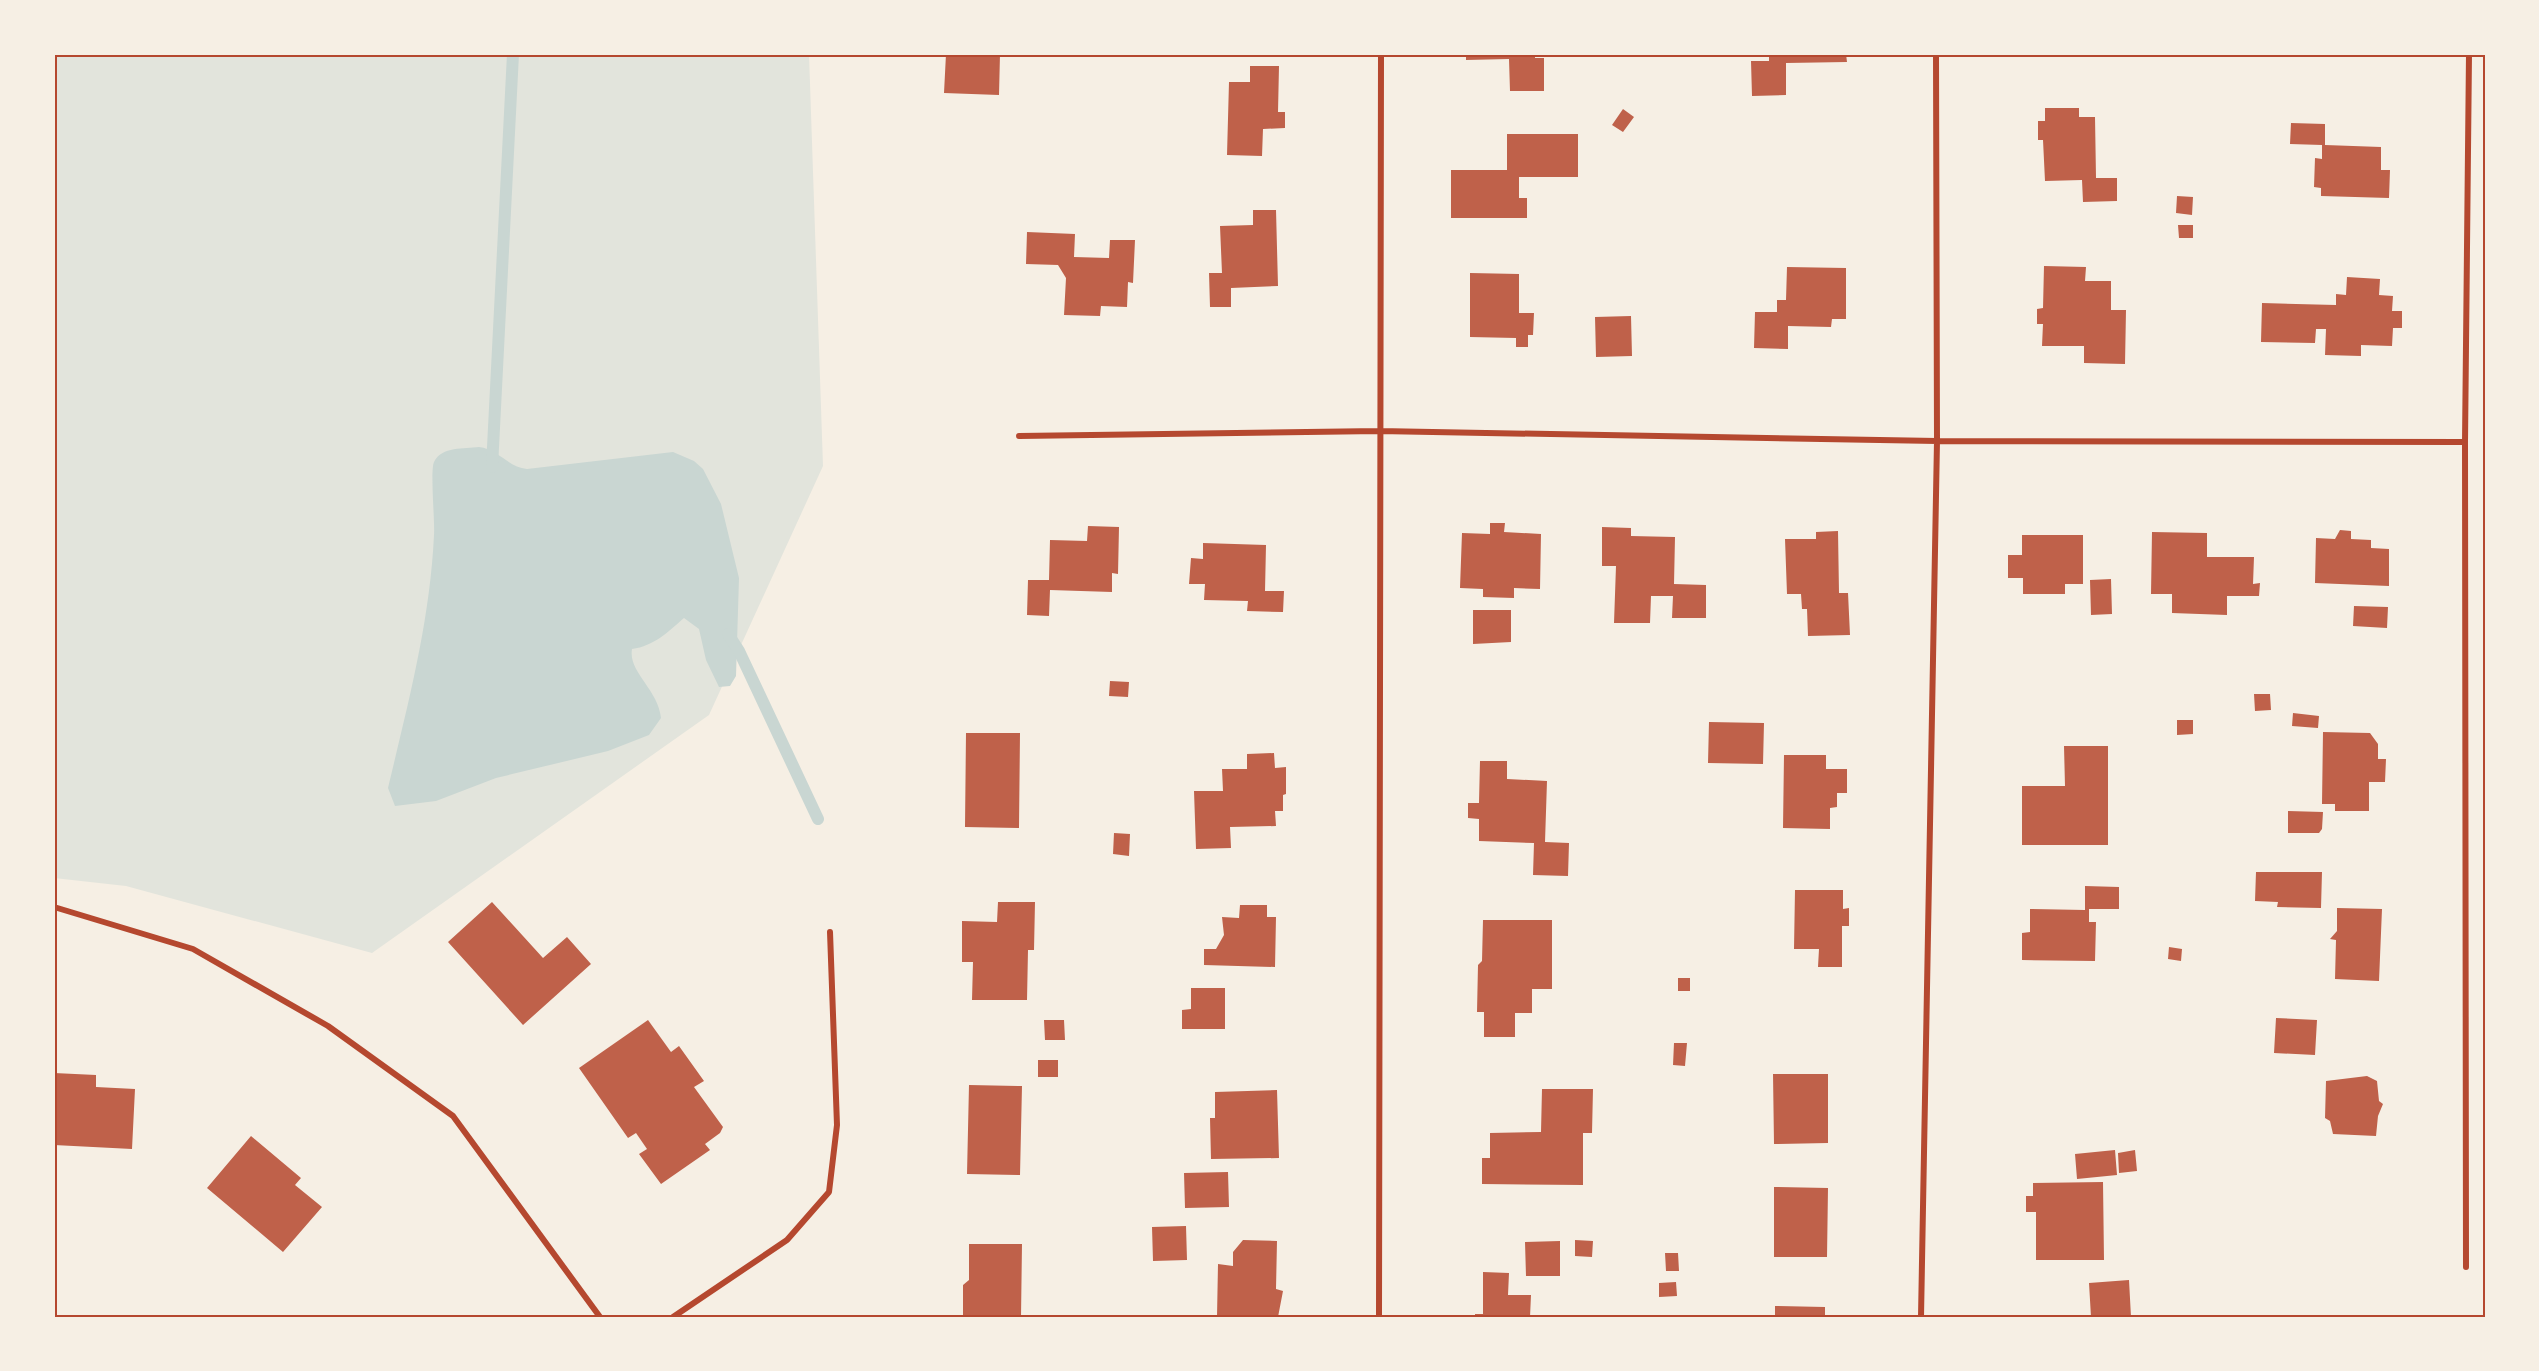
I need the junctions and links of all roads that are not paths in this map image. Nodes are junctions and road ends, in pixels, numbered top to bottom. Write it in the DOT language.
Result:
graph roads {
  1 [pos="1381,54"];
  2 [pos="1936,54"];
  3 [pos="2469,54"];
  4 [pos="1379,431"];
  5 [pos="1020,436"];
  6 [pos="1937,441"];
  7 [pos="2465,442"];
  8 [pos="54,908"];
  9 [pos="830,932"];
  10 [pos="2466,1267"];
  11 [pos="600,1317"];
  12 [pos="673,1317"];
  13 [pos="1379,1317"];
  14 [pos="1921,1317"];
  1 -- 4 [label="street"];
  2 -- 6 [label="street"];
  3 -- 7 [label="street"];
  4 -- 5 [label="street"];
  4 -- 6 [label="street"];
  4 -- 13 [label="street"];
  6 -- 7 [label="street"];
  6 -- 14 [label="street"];
  7 -- 10 [label="street"];
  8 -- 11 [label="street"];
  9 -- 12 [label="street"];
}
